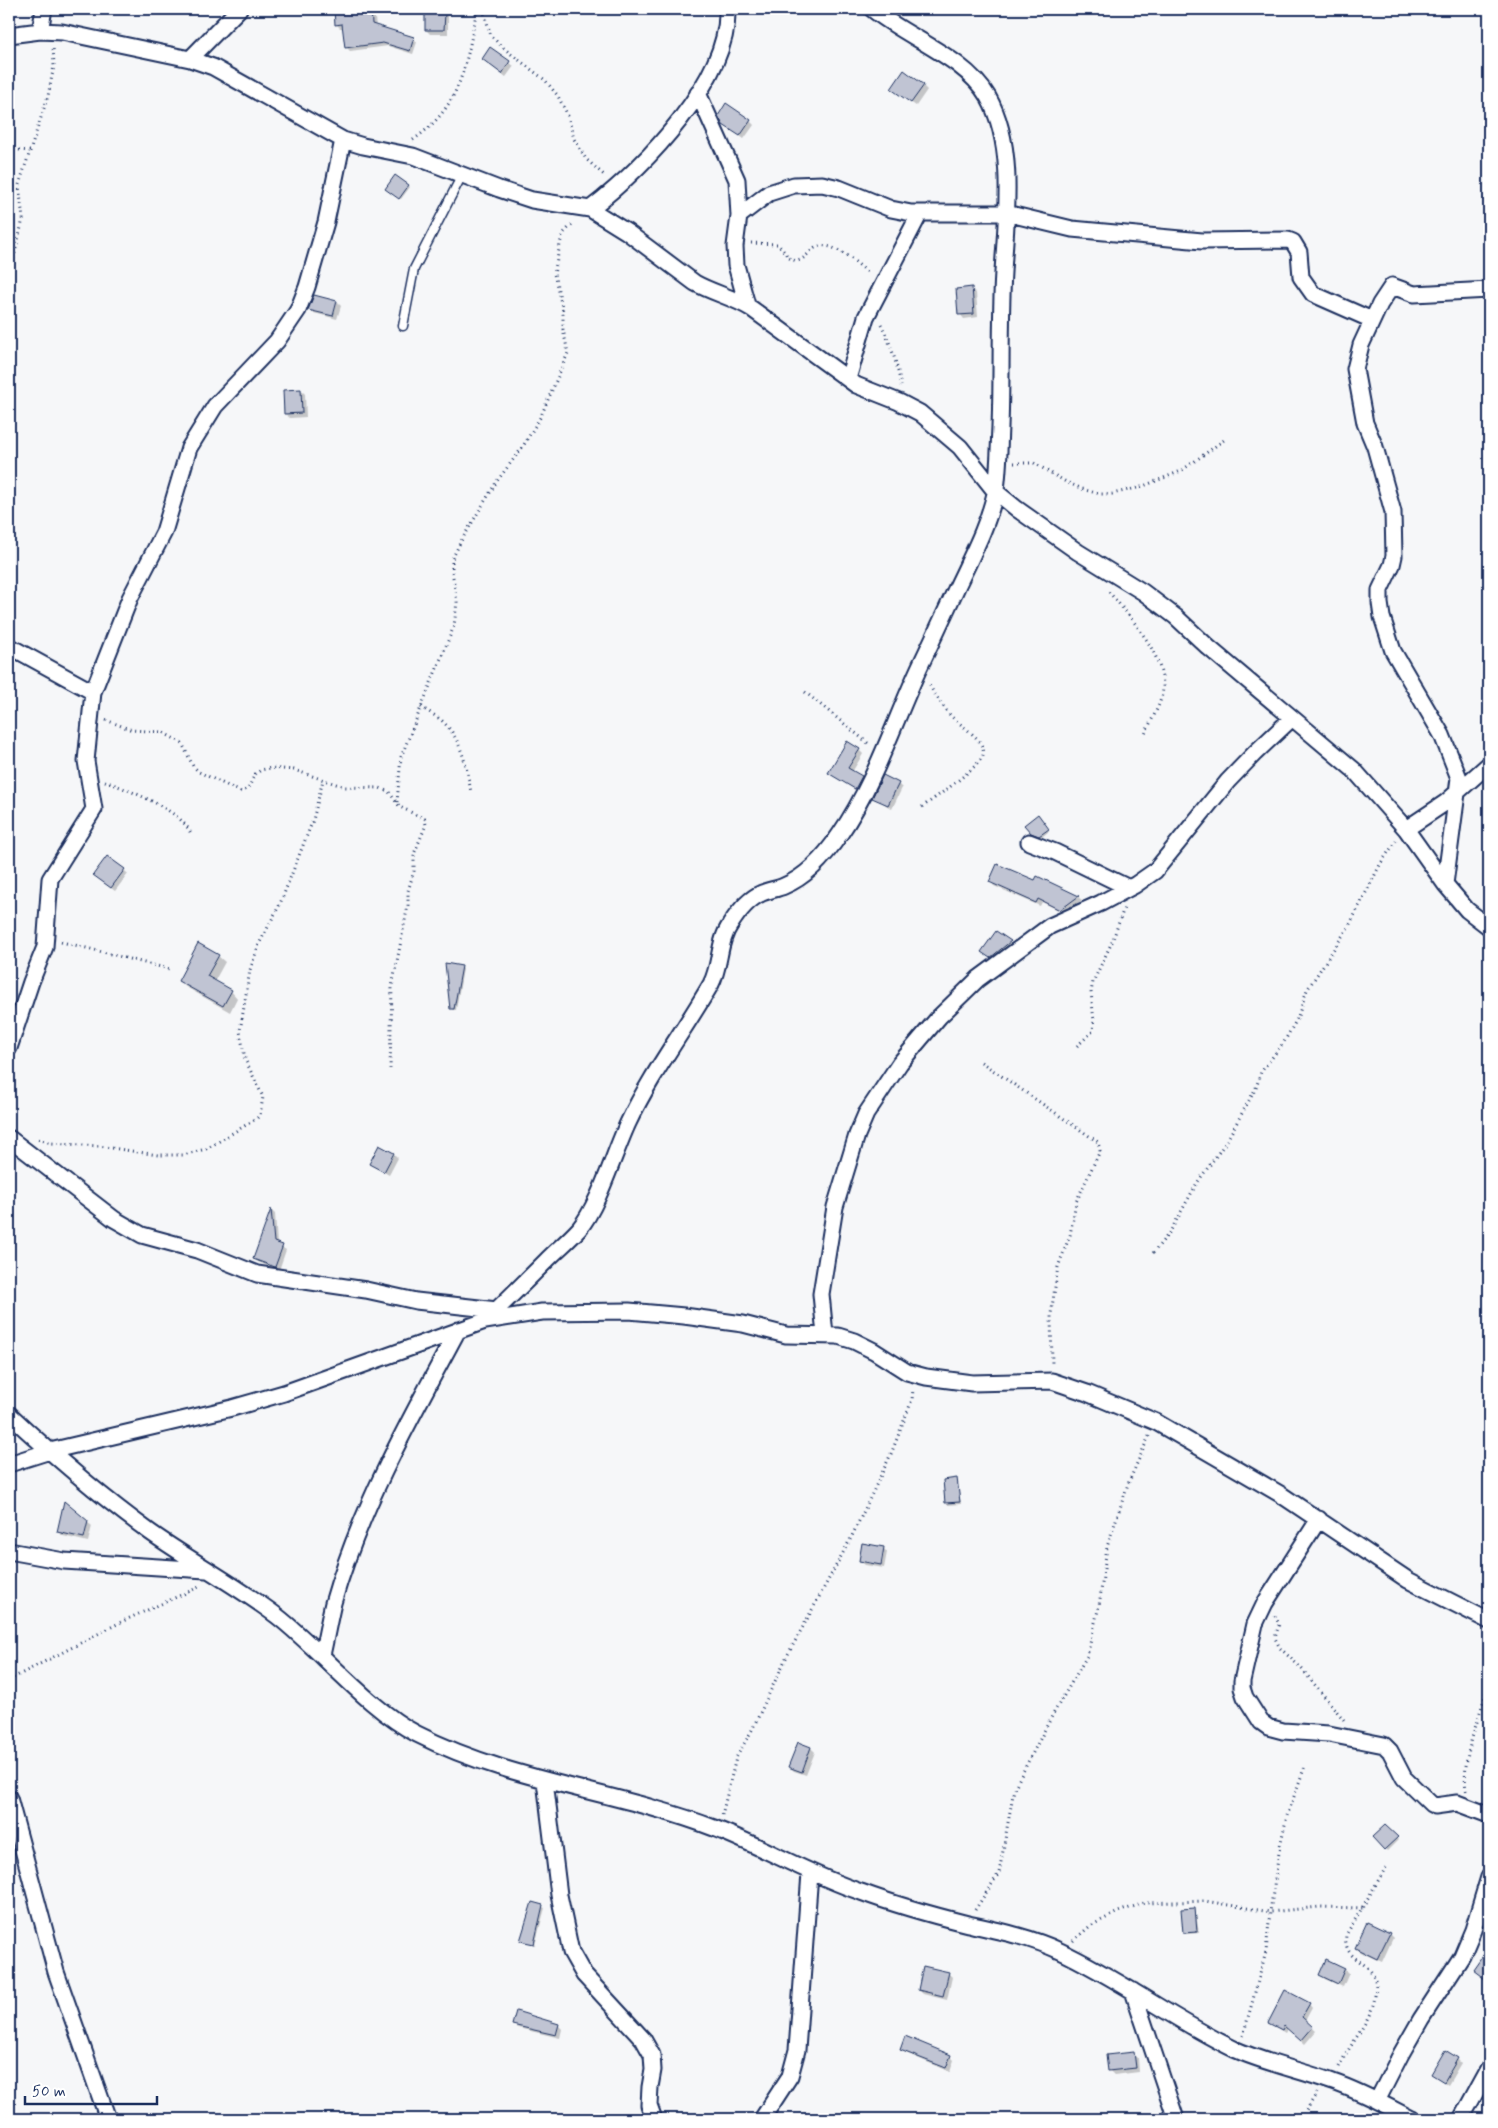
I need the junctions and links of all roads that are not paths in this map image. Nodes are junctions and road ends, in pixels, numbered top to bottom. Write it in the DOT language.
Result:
graph roads {
  1 [pos="44,9"];
  2 [pos="238,9"];
  3 [pos="727,9"];
  4 [pos="872,9"];
  5 [pos="46,31"];
  6 [pos="9,35"];
  7 [pos="190,60"];
  8 [pos="698,93"];
  9 [pos="343,140"];
  10 [pos="462,175"];
  11 [pos="590,209"];
  12 [pos="920,213"];
  13 [pos="1006,213"];
  14 [pos="739,216"];
  15 [pos="1489,290"];
  16 [pos="747,305"];
  17 [pos="1372,320"];
  18 [pos="403,326"];
  19 [pos="848,379"];
  20 [pos="995,491"];
  21 [pos="9,646"];
  22 [pos="93,692"];
  23 [pos="1291,719"];
  24 [pos="1489,764"];
  25 [pos="1458,790"];
  26 [pos="1406,829"];
  27 [pos="1029,842"];
  28 [pos="1446,884"];
  29 [pos="1130,888"];
  30 [pos="1489,927"];
  31 [pos="9,1048"];
  32 [pos="9,1138"];
  33 [pos="497,1310"];
  34 [pos="485,1321"];
  35 [pos="458,1330"];
  36 [pos="825,1335"];
  37 [pos="9,1414"];
  38 [pos="50,1451"];
  39 [pos="9,1464"];
  40 [pos="1319,1519"];
  41 [pos="9,1550"];
  42 [pos="216,1575"];
  43 [pos="1489,1621"];
  44 [pos="322,1655"];
  45 [pos="545,1781"];
  46 [pos="9,1798"];
  47 [pos="1489,1815"];
  48 [pos="810,1873"];
  49 [pos="1489,1877"];
  50 [pos="1133,1991"];
  51 [pos="1489,2068"];
  52 [pos="1377,2101"];
  53 [pos="108,2119"];
  54 [pos="654,2119"];
  55 [pos="762,2119"];
  56 [pos="1176,2119"];
  57 [pos="1412,2119"];
  58 [pos="1461,2119"];
  1 -- 5 [label="street"];
  2 -- 7 [label="street"];
  3 -- 8 [label="street"];
  4 -- 13 [label="street"];
  5 -- 6 [label="street"];
  5 -- 7 [label="street"];
  7 -- 9 [label="street"];
  8 -- 11 [label="street"];
  8 -- 14 [label="street"];
  9 -- 10 [label="street"];
  9 -- 22 [label="street"];
  10 -- 11 [label="street"];
  10 -- 18 [label="lane"];
  11 -- 16 [label="street"];
  12 -- 13 [label="street"];
  12 -- 14 [label="street"];
  12 -- 19 [label="street"];
  13 -- 17 [label="street"];
  13 -- 20 [label="street"];
  14 -- 16 [label="street"];
  15 -- 17 [label="street"];
  16 -- 19 [label="street"];
  17 -- 25 [label="street"];
  19 -- 20 [label="street"];
  20 -- 23 [label="street"];
  20 -- 33 [label="street"];
  21 -- 22 [label="street"];
  22 -- 31 [label="street"];
  23 -- 26 [label="street"];
  23 -- 29 [label="street"];
  24 -- 25 [label="street"];
  25 -- 26 [label="street"];
  25 -- 28 [label="street"];
  26 -- 28 [label="street"];
  27 -- 29 [label="street"];
  28 -- 30 [label="street"];
  29 -- 36 [label="street"];
  32 -- 33 [label="street"];
  33 -- 34 [label="street"];
  34 -- 35 [label="street"];
  34 -- 36 [label="street"];
  35 -- 38 [label="street"];
  35 -- 44 [label="street"];
  36 -- 40 [label="street"];
  37 -- 38 [label="street"];
  38 -- 39 [label="street"];
  38 -- 42 [label="street"];
  40 -- 43 [label="street"];
  40 -- 47 [label="street"];
  41 -- 42 [label="street"];
  42 -- 44 [label="street"];
  44 -- 45 [label="street"];
  45 -- 48 [label="street"];
  45 -- 54 [label="street"];
  46 -- 53 [label="street"];
  48 -- 50 [label="street"];
  48 -- 55 [label="street"];
  49 -- 52 [label="street"];
  50 -- 52 [label="street"];
  50 -- 56 [label="street"];
  51 -- 58 [label="street"];
  52 -- 57 [label="street"];
}
